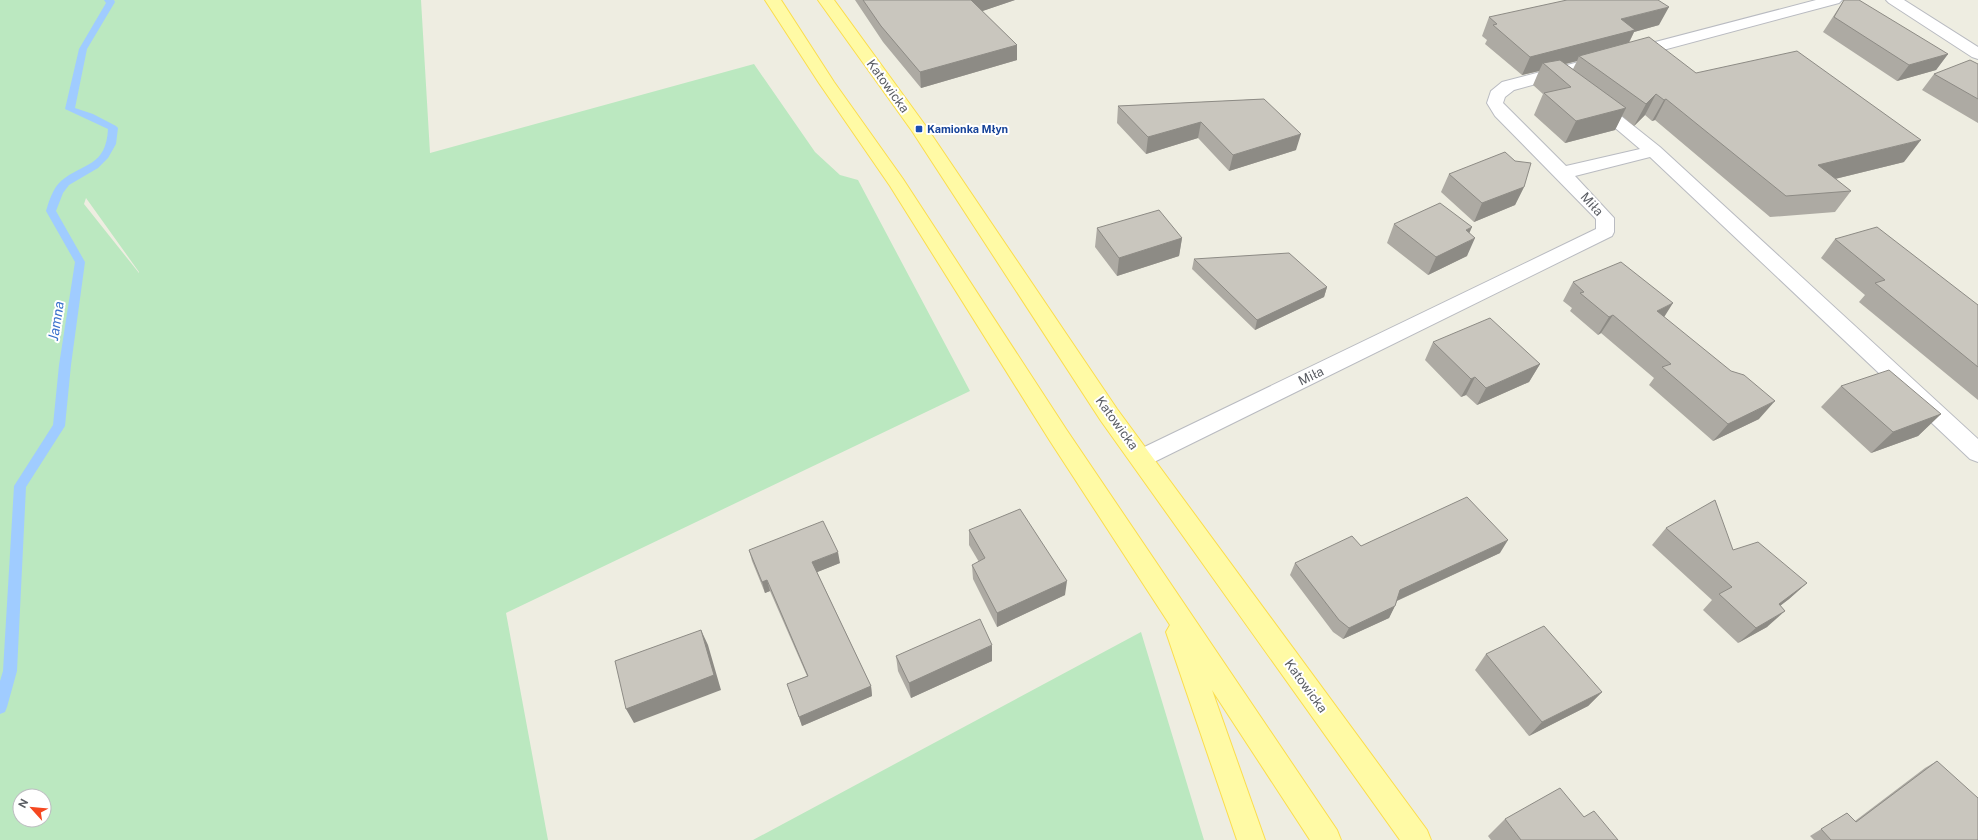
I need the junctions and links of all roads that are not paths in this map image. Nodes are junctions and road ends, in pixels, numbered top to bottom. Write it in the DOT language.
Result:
graph roads {
  1 [pos="773,0"];
  2 [pos="826,0"];
  3 [pos="1834,0"];
  4 [pos="1894,0"];
  5 [pos="1978,54"];
  6 [pos="1553,74"];
  7 [pos="1654,151"];
  8 [pos="1562,173"];
  9 [pos="1978,453"];
  10 [pos="1142,458"];
  11 [pos="1169,602"];
  12 [pos="1251,840"];
  13 [pos="1327,840"];
  14 [pos="1417,840"];
  1 -- 11 [label="main road"];
  2 -- 10 [label="main road, Katowicka"];
  3 -- 6 [label="street, Miła"];
  4 -- 5 [label="street"];
  6 -- 7 [label="street"];
  6 -- 8 [label="street, Miła"];
  7 -- 8 [label="street"];
  7 -- 9 [label="street"];
  8 -- 10 [label="street, Miła"];
  10 -- 14 [label="main road, Katowicka"];
  11 -- 12 [label="main road"];
  11 -- 13 [label="main road"];
}
